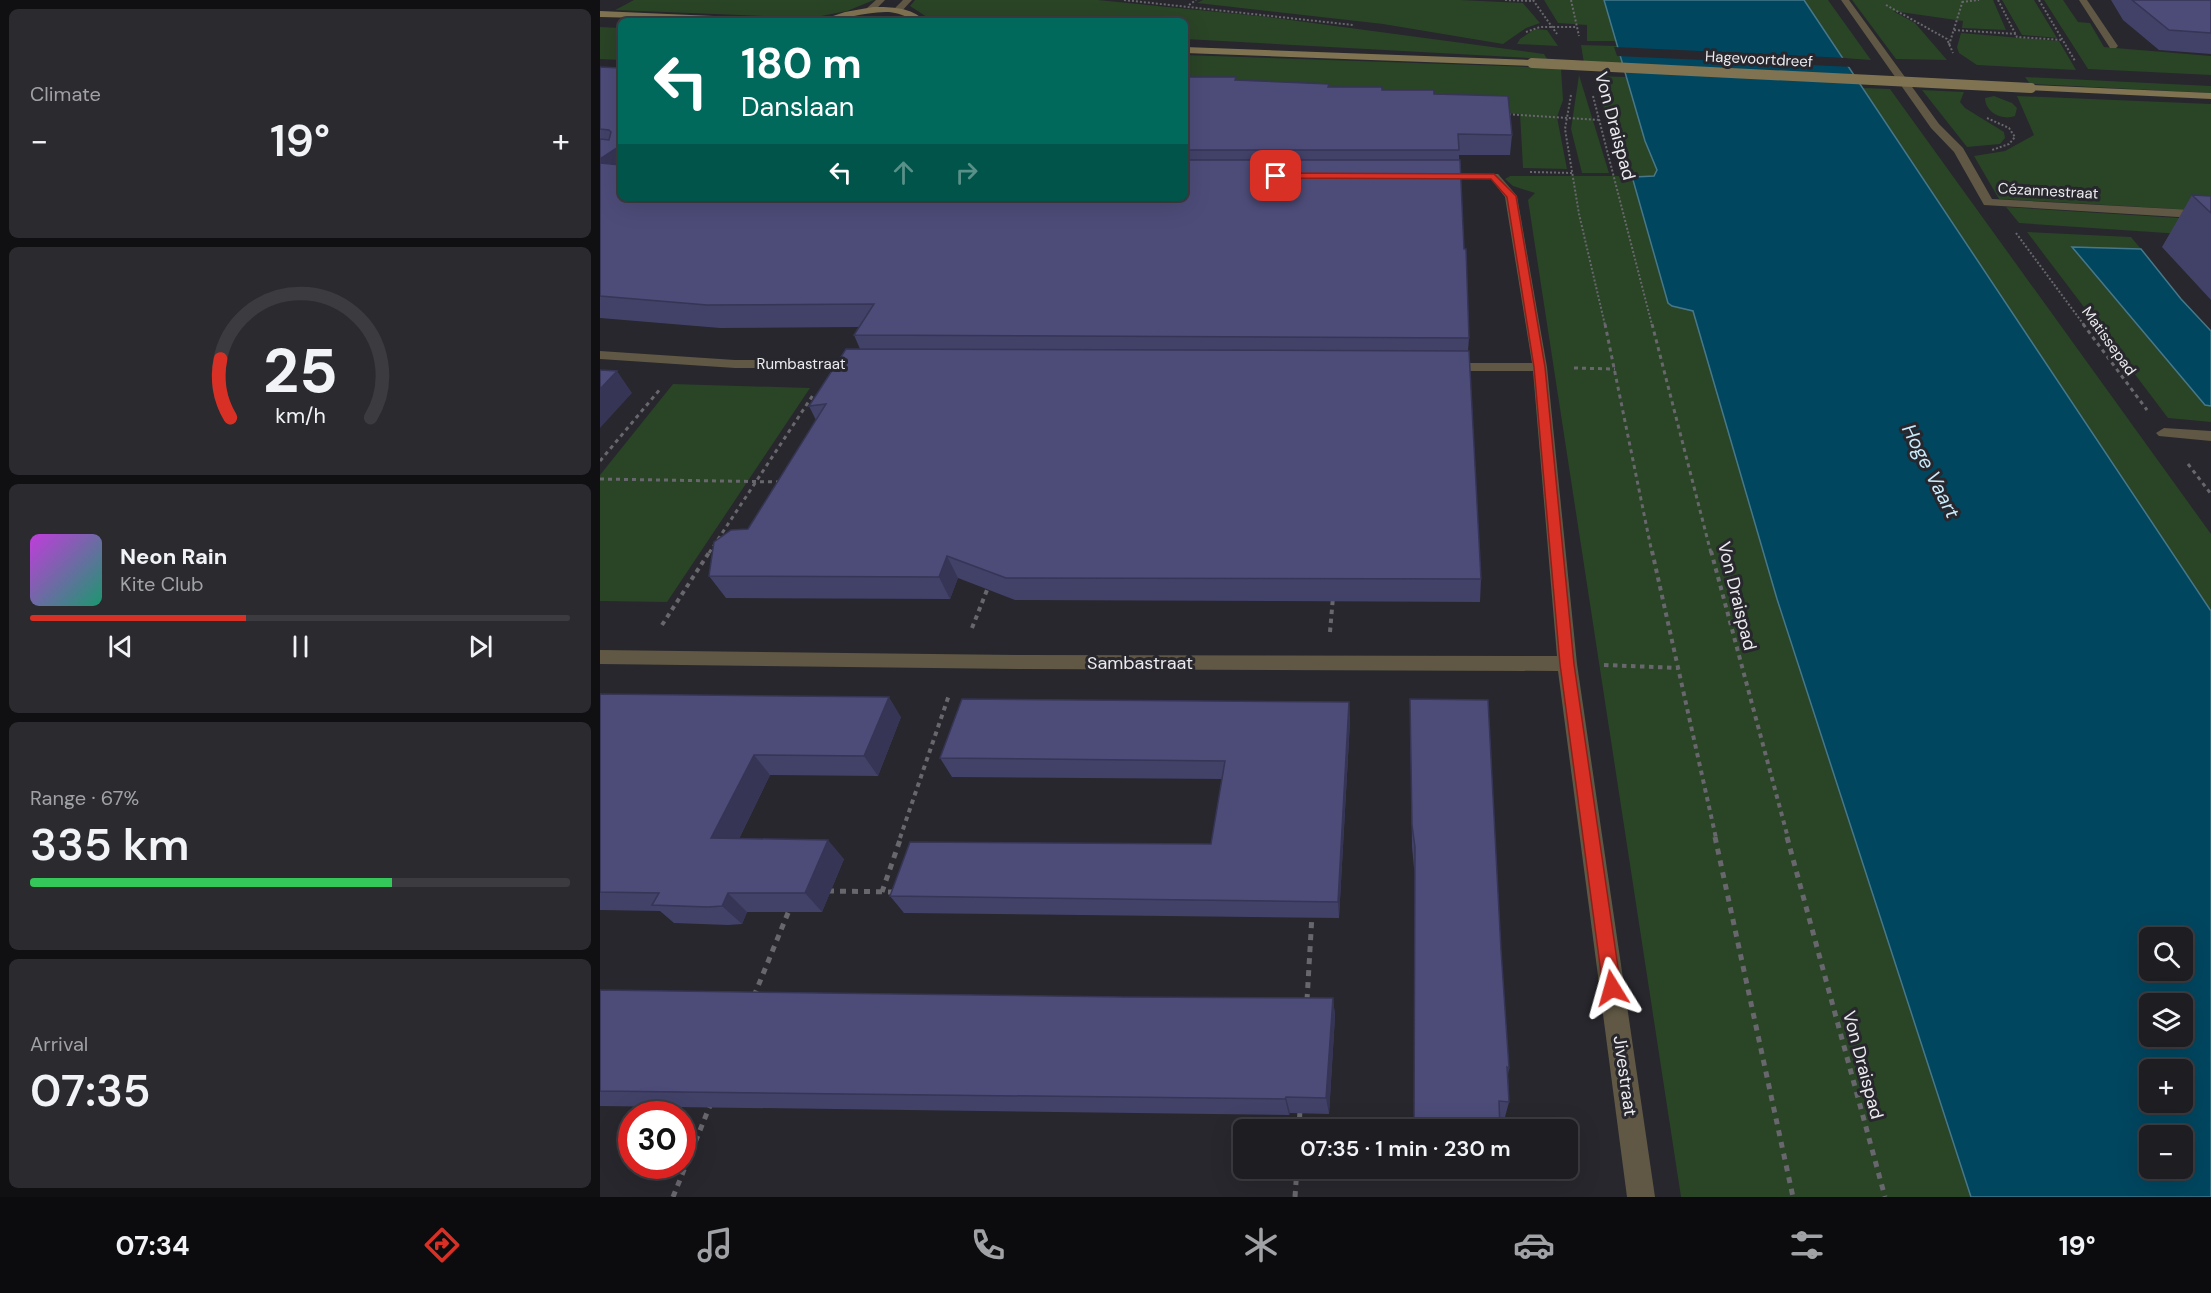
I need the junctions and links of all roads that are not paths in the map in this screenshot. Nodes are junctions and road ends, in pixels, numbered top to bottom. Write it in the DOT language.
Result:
graph roads {
  1 [pos="881,0"];
  2 [pos="908,0"];
  3 [pos="1845,0"];
  4 [pos="2083,0"];
  5 [pos="870,10"];
  6 [pos="897,11"];
  7 [pos="600,14"];
  8 [pos="699,18"];
  9 [pos="833,18"];
  10 [pos="916,18"];
  11 [pos="600,24"];
  12 [pos="618,25"];
  13 [pos="1188,42"];
  14 [pos="2113,46"];
  15 [pos="1188,50"];
  16 [pos="1306,53"];
  17 [pos="2211,96"];
  18 [pos="1425,176"];
  19 [pos="2211,215"];
  20 [pos="600,355"];
  21 [pos="869,364"];
  22 [pos="1436,367"];
  23 [pos="1540,367"];
  24 [pos="2164,433"];
  25 [pos="2211,436"];
  26 [pos="600,657"];
  27 [pos="1567,664"];
  28 [pos="1641,1197"];
  1 -- 5 [label="street"];
  2 -- 6 [label="street"];
  3 -- 19 [label="street, Cézannestraat"];
  4 -- 14 [label="street"];
  5 -- 6 [label="main road"];
  5 -- 9 [label="main road"];
  6 -- 10 [label="main road"];
  7 -- 8 [label="main road"];
  11 -- 12 [label="main road"];
  13 -- 16 [label="main road, Hagevoortdreef"];
  15 -- 16 [label="main road, Hagevoortdreef"];
  16 -- 17 [label="main road, Hagevoortdreef, bridge"];
  18 -- 23 [label="street, Jivestraat"];
  20 -- 21 [label="street, Rumbastraat"];
  22 -- 23 [label="street"];
  23 -- 27 [label="street, Jivestraat"];
  24 -- 25 [label="street"];
  26 -- 27 [label="street, Sambastraat"];
  27 -- 28 [label="street, Jivestraat"];
}
